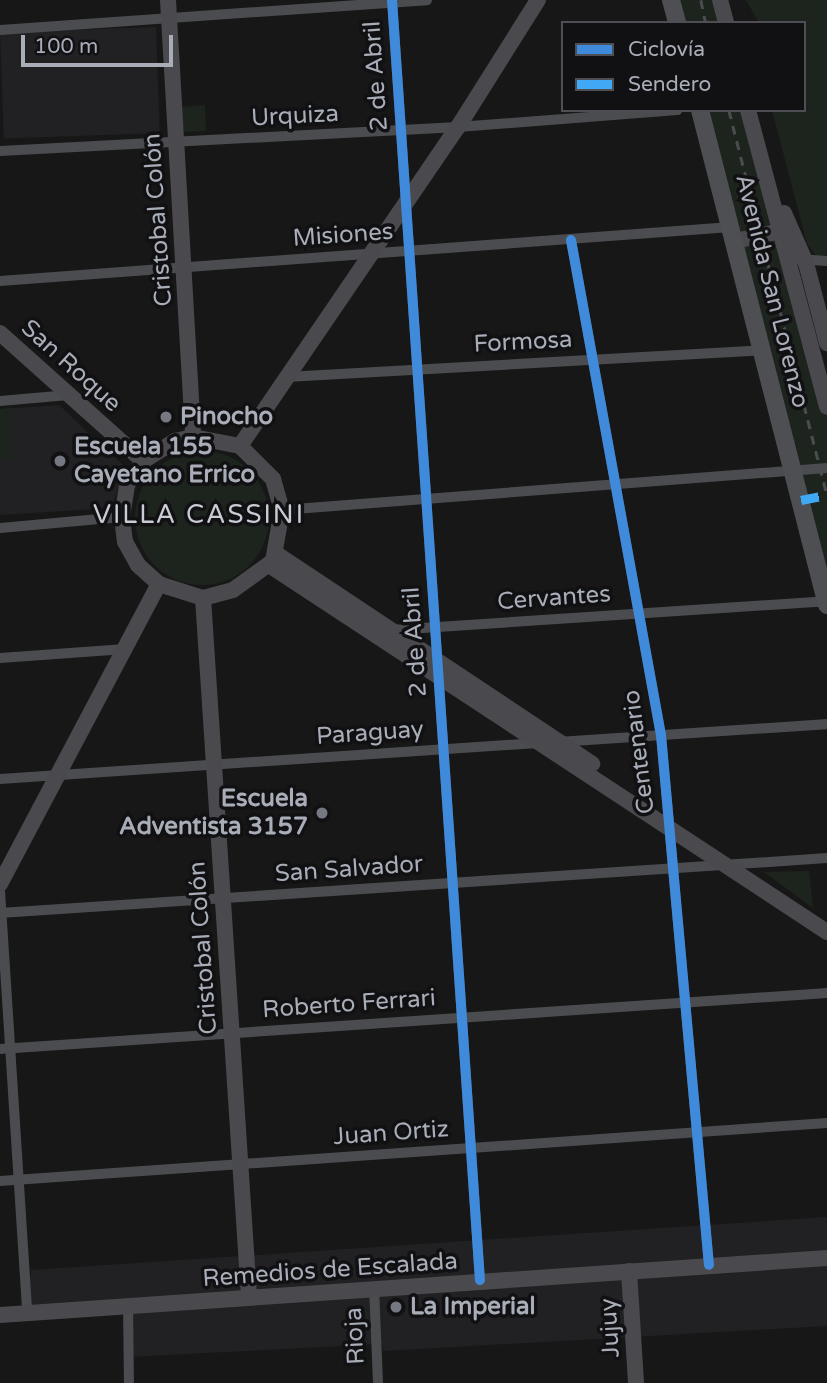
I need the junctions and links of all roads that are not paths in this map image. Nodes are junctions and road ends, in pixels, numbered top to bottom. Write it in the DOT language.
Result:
graph roads {
  1 [pos="167,0"];
  2 [pos="427,0"];
  3 [pos="538,0"];
  4 [pos="671,0"];
  5 [pos="720,0"];
  6 [pos="728,0"];
  7 [pos="392,1"];
  8 [pos="169,17"];
  9 [pos="676,21"];
  10 [pos="725,21"];
  11 [pos="733,21"];
  12 [pos="0,30"];
  13 [pos="651,112"];
  14 [pos="701,112"];
  15 [pos="749,112"];
  16 [pos="757,112"];
  17 [pos="458,127"];
  18 [pos="401,130"];
  19 [pos="176,144"];
  20 [pos="0,151"];
  21 [pos="406,202"];
  22 [pos="786,230"];
  23 [pos="733,234"];
  24 [pos="571,240"];
  25 [pos="409,251"];
  26 [pos="372,254"];
  27 [pos="796,259"];
  28 [pos="827,261"];
  29 [pos="185,267"];
  30 [pos="0,281"];
  31 [pos="0,333"];
  32 [pos="822,339"];
  33 [pos="763,350"];
  34 [pos="595,359"];
  35 [pos="417,369"];
  36 [pos="286,377"];
  37 [pos="69,395"];
  38 [pos="0,401"];
  39 [pos="827,407"];
  40 [pos="193,438"];
  41 [pos="240,446"];
  42 [pos="143,461"];
  43 [pos="827,468"];
  44 [pos="792,473"];
  45 [pos="619,486"];
  46 [pos="426,499"];
  47 [pos="282,510"];
  48 [pos="122,517"];
  49 [pos="0,528"];
  50 [pos="272,559"];
  51 [pos="159,584"];
  52 [pos="203,598"];
  53 [pos="826,603"];
  54 [pos="641,613"];
  55 [pos="435,627"];
  56 [pos="388,630"];
  57 [pos="370,631"];
  58 [pos="126,649"];
  59 [pos="0,658"];
  60 [pos="438,670"];
  61 [pos="827,723"];
  62 [pos="661,735"];
  63 [pos="558,742"];
  64 [pos="539,743"];
  65 [pos="443,749"];
  66 [pos="215,765"];
  67 [pos="57,776"];
  68 [pos="0,779"];
  69 [pos="668,822"];
  70 [pos="827,858"];
  71 [pos="733,865"];
  72 [pos="673,869"];
  73 [pos="0,884"];
  74 [pos="453,884"];
  75 [pos="0,891"];
  76 [pos="223,899"];
  77 [pos="1,913"];
  78 [pos="827,920"];
  79 [pos="827,932"];
  80 [pos="827,993"];
  81 [pos="685,1002"];
  82 [pos="462,1017"];
  83 [pos="232,1033"];
  84 [pos="5,1049"];
  85 [pos="827,1123"];
  86 [pos="697,1133"];
  87 [pos="471,1149"];
  88 [pos="240,1165"];
  89 [pos="18,1180"];
  90 [pos="0,1181"];
  91 [pos="827,1258"];
  92 [pos="709,1265"];
  93 [pos="629,1271"];
  94 [pos="480,1280"];
  95 [pos="374,1287"];
  96 [pos="249,1296"];
  97 [pos="128,1305"];
  98 [pos="27,1313"];
  99 [pos="0,1315"];
  100 [pos="129,1383"];
  101 [pos="378,1383"];
  102 [pos="636,1383"];
  1 -- 8 [label="street, Cristobal Colón"];
  2 -- 7 [label="street"];
  3 -- 17 [label="street"];
  4 -- 9 [label="main road"];
  5 -- 10 [label="street"];
  6 -- 11 [label="street"];
  7 -- 8 [label="street"];
  7 -- 18 [label="street, 2 de Abril"];
  8 -- 12 [label="street"];
  8 -- 19 [label="street, Cristobal Colón"];
  13 -- 17 [label="street, Urquiza"];
  14 -- 23 [label="main road, Avenida San Lorenzo"];
  15 -- 22 [label="street"];
  16 -- 22 [label="street"];
  17 -- 18 [label="street, Urquiza"];
  17 -- 21 [label="street"];
  18 -- 19 [label="street, Urquiza"];
  18 -- 21 [label="street, 2 de Abril"];
  19 -- 20 [label="street, Urquiza"];
  19 -- 29 [label="street, Cristobal Colón"];
  21 -- 25 [label="street, 2 de Abril"];
  21 -- 26 [label="street"];
  22 -- 23 [label="street"];
  22 -- 27 [label="street"];
  23 -- 24 [label="street, Misiones"];
  23 -- 33 [label="main road, Avenida San Lorenzo"];
  24 -- 25 [label="street, Misiones"];
  24 -- 34 [label="street, Centenario"];
  25 -- 26 [label="street, Misiones"];
  25 -- 35 [label="street, 2 de Abril"];
  26 -- 29 [label="street, Misiones"];
  26 -- 36 [label="street"];
  27 -- 28 [label="street"];
  27 -- 32 [label="street"];
  29 -- 30 [label="street, Misiones"];
  29 -- 40 [label="street, Cristobal Colón"];
  31 -- 37 [label="street, San Roque"];
  32 -- 39 [label="street"];
  33 -- 34 [label="street, Formosa"];
  33 -- 44 [label="main road, Avenida San Lorenzo"];
  34 -- 35 [label="street, Formosa"];
  34 -- 45 [label="street, Centenario"];
  35 -- 36 [label="street, Formosa"];
  35 -- 46 [label="street, 2 de Abril"];
  36 -- 41 [label="street"];
  37 -- 38 [label="street"];
  37 -- 42 [label="street, San Roque"];
  40 -- 41 [label="street"];
  40 -- 42 [label="street"];
  41 -- 47 [label="street"];
  42 -- 48 [label="street"];
  43 -- 44 [label="street"];
  44 -- 45 [label="street"];
  44 -- 53 [label="main road, Avenida San Lorenzo"];
  45 -- 46 [label="street"];
  45 -- 54 [label="street, Centenario"];
  46 -- 47 [label="street"];
  46 -- 55 [label="street, 2 de Abril"];
  47 -- 50 [label="street"];
  48 -- 49 [label="street"];
  48 -- 51 [label="street"];
  50 -- 52 [label="street"];
  50 -- 56 [label="street"];
  50 -- 57 [label="street"];
  51 -- 52 [label="street"];
  51 -- 58 [label="street"];
  52 -- 66 [label="street, Cristobal Colón"];
  53 -- 54 [label="street, Cervantes"];
  54 -- 55 [label="street, Cervantes"];
  54 -- 62 [label="street, Centenario"];
  55 -- 56 [label="street, Cervantes"];
  55 -- 60 [label="street, 2 de Abril"];
  56 -- 57 [label="street, Cervantes"];
  56 -- 60 [label="street"];
  57 -- 60 [label="street"];
  58 -- 59 [label="street"];
  58 -- 67 [label="street"];
  60 -- 63 [label="street"];
  60 -- 64 [label="street"];
  60 -- 65 [label="street, 2 de Abril"];
  61 -- 62 [label="street, Paraguay"];
  62 -- 63 [label="street, Paraguay"];
  62 -- 69 [label="street, Centenario"];
  63 -- 64 [label="street, Paraguay"];
  63 -- 69 [label="street"];
  64 -- 65 [label="street, Paraguay"];
  64 -- 69 [label="street"];
  65 -- 66 [label="street, Paraguay"];
  65 -- 74 [label="street, 2 de Abril"];
  66 -- 67 [label="street, Paraguay"];
  66 -- 76 [label="street, Cristobal Colón"];
  67 -- 68 [label="street, Paraguay"];
  67 -- 73 [label="street"];
  69 -- 71 [label="street"];
  69 -- 72 [label="street, Centenario"];
  70 -- 71 [label="street, San Salvador"];
  71 -- 72 [label="street, San Salvador"];
  71 -- 78 [label="street"];
  71 -- 79 [label="street"];
  72 -- 74 [label="street, San Salvador"];
  72 -- 81 [label="street, Centenario"];
  74 -- 76 [label="street, San Salvador"];
  74 -- 82 [label="street, 2 de Abril"];
  75 -- 77 [label="street"];
  76 -- 77 [label="street, San Salvador"];
  76 -- 83 [label="street, Cristobal Colón"];
  77 -- 84 [label="street"];
  80 -- 81 [label="street, Roberto Ferrari"];
  81 -- 82 [label="street, Roberto Ferrari"];
  81 -- 86 [label="street, Centenario"];
  82 -- 83 [label="street, Roberto Ferrari"];
  82 -- 87 [label="street, 2 de Abril"];
  83 -- 84 [label="street, Roberto Ferrari"];
  83 -- 88 [label="street, Cristobal Colón"];
  84 -- 89 [label="street"];
  85 -- 86 [label="street, Juan Ortiz"];
  86 -- 87 [label="street, Juan Ortiz"];
  86 -- 92 [label="street, Centenario"];
  87 -- 88 [label="street, Juan Ortiz"];
  87 -- 94 [label="street, 2 de Abril"];
  88 -- 89 [label="street, Juan Ortiz"];
  88 -- 96 [label="street, Cristobal Colón"];
  89 -- 90 [label="street, Juan Ortiz"];
  89 -- 98 [label="street"];
  91 -- 92 [label="street, Remedios de Escalada"];
  92 -- 93 [label="street, Remedios de Escalada"];
  93 -- 94 [label="street, Remedios de Escalada"];
  93 -- 102 [label="street, Jujuy"];
  94 -- 95 [label="street, Remedios de Escalada"];
  95 -- 96 [label="street, Remedios de Escalada"];
  95 -- 101 [label="street, Rioja"];
  96 -- 97 [label="street, Remedios de Escalada"];
  97 -- 98 [label="street, Remedios de Escalada"];
  97 -- 100 [label="street"];
  98 -- 99 [label="street, Remedios de Escalada"];
}
